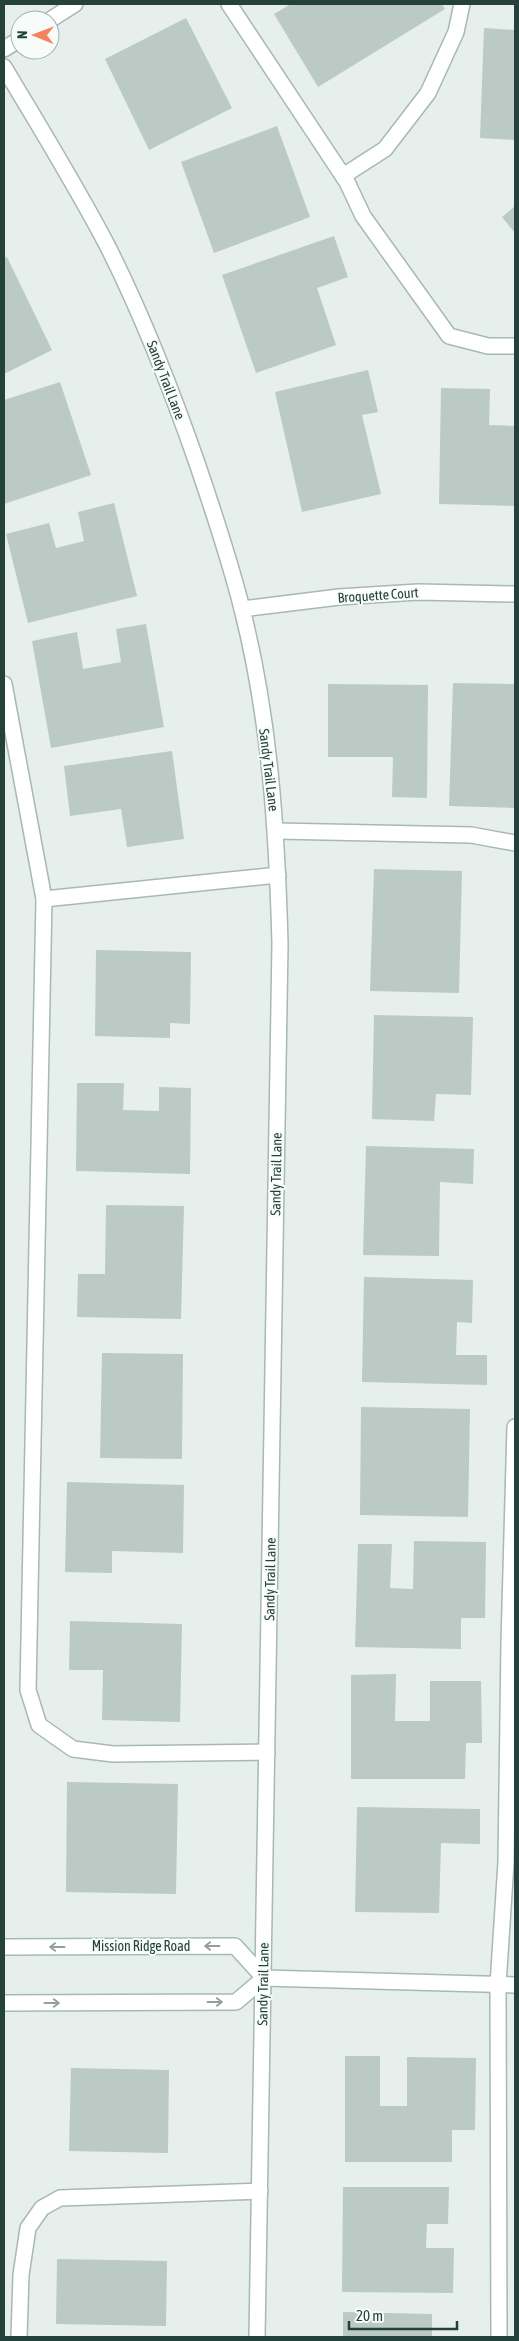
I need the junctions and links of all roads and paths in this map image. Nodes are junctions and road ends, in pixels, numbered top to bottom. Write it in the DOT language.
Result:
graph roads {
  1 [pos="75,4"];
  2 [pos="229,4"];
  3 [pos="462,4"];
  4 [pos="60,14"];
  5 [pos="4,67"];
  6 [pos="343,176"];
  7 [pos="515,346"];
  8 [pos="515,594"];
  9 [pos="242,609"];
  10 [pos="4,684"];
  11 [pos="276,832"];
  12 [pos="515,844"];
  13 [pos="278,874"];
  14 [pos="44,899"];
  15 [pos="515,1427"];
  16 [pos="267,1752"];
  17 [pos="4,1947"];
  18 [pos="264,1978"];
  19 [pos="498,1985"];
  20 [pos="515,1985"];
  21 [pos="4,2003"];
  22 [pos="260,2191"];
  23 [pos="19,2337"];
  24 [pos="257,2337"];
  25 [pos="499,2337"];
  1 -- 4 [label="street"];
  2 -- 6 [label="street"];
  3 -- 6 [label="street"];
  5 -- 9 [label="street, Sandy Trail Lane"];
  6 -- 7 [label="street"];
  8 -- 9 [label="street, Broquette Court"];
  9 -- 11 [label="street, Sandy Trail Lane"];
  10 -- 14 [label="street"];
  11 -- 12 [label="street"];
  11 -- 13 [label="street, Sandy Trail Lane"];
  13 -- 14 [label="street"];
  13 -- 16 [label="street, Sandy Trail Lane"];
  14 -- 16 [label="street"];
  15 -- 19 [label="street"];
  16 -- 18 [label="street, Sandy Trail Lane"];
  18 -- 17 [label="street, Mission Ridge Road, one-way"];
  18 -- 19 [label="street"];
  21 -- 18 [label="street, one-way"];
  18 -- 22 [label="street, Sandy Trail Lane"];
  19 -- 20 [label="street"];
  19 -- 25 [label="street"];
  22 -- 23 [label="street"];
  22 -- 24 [label="street, Sandy Trail Lane"];
}
